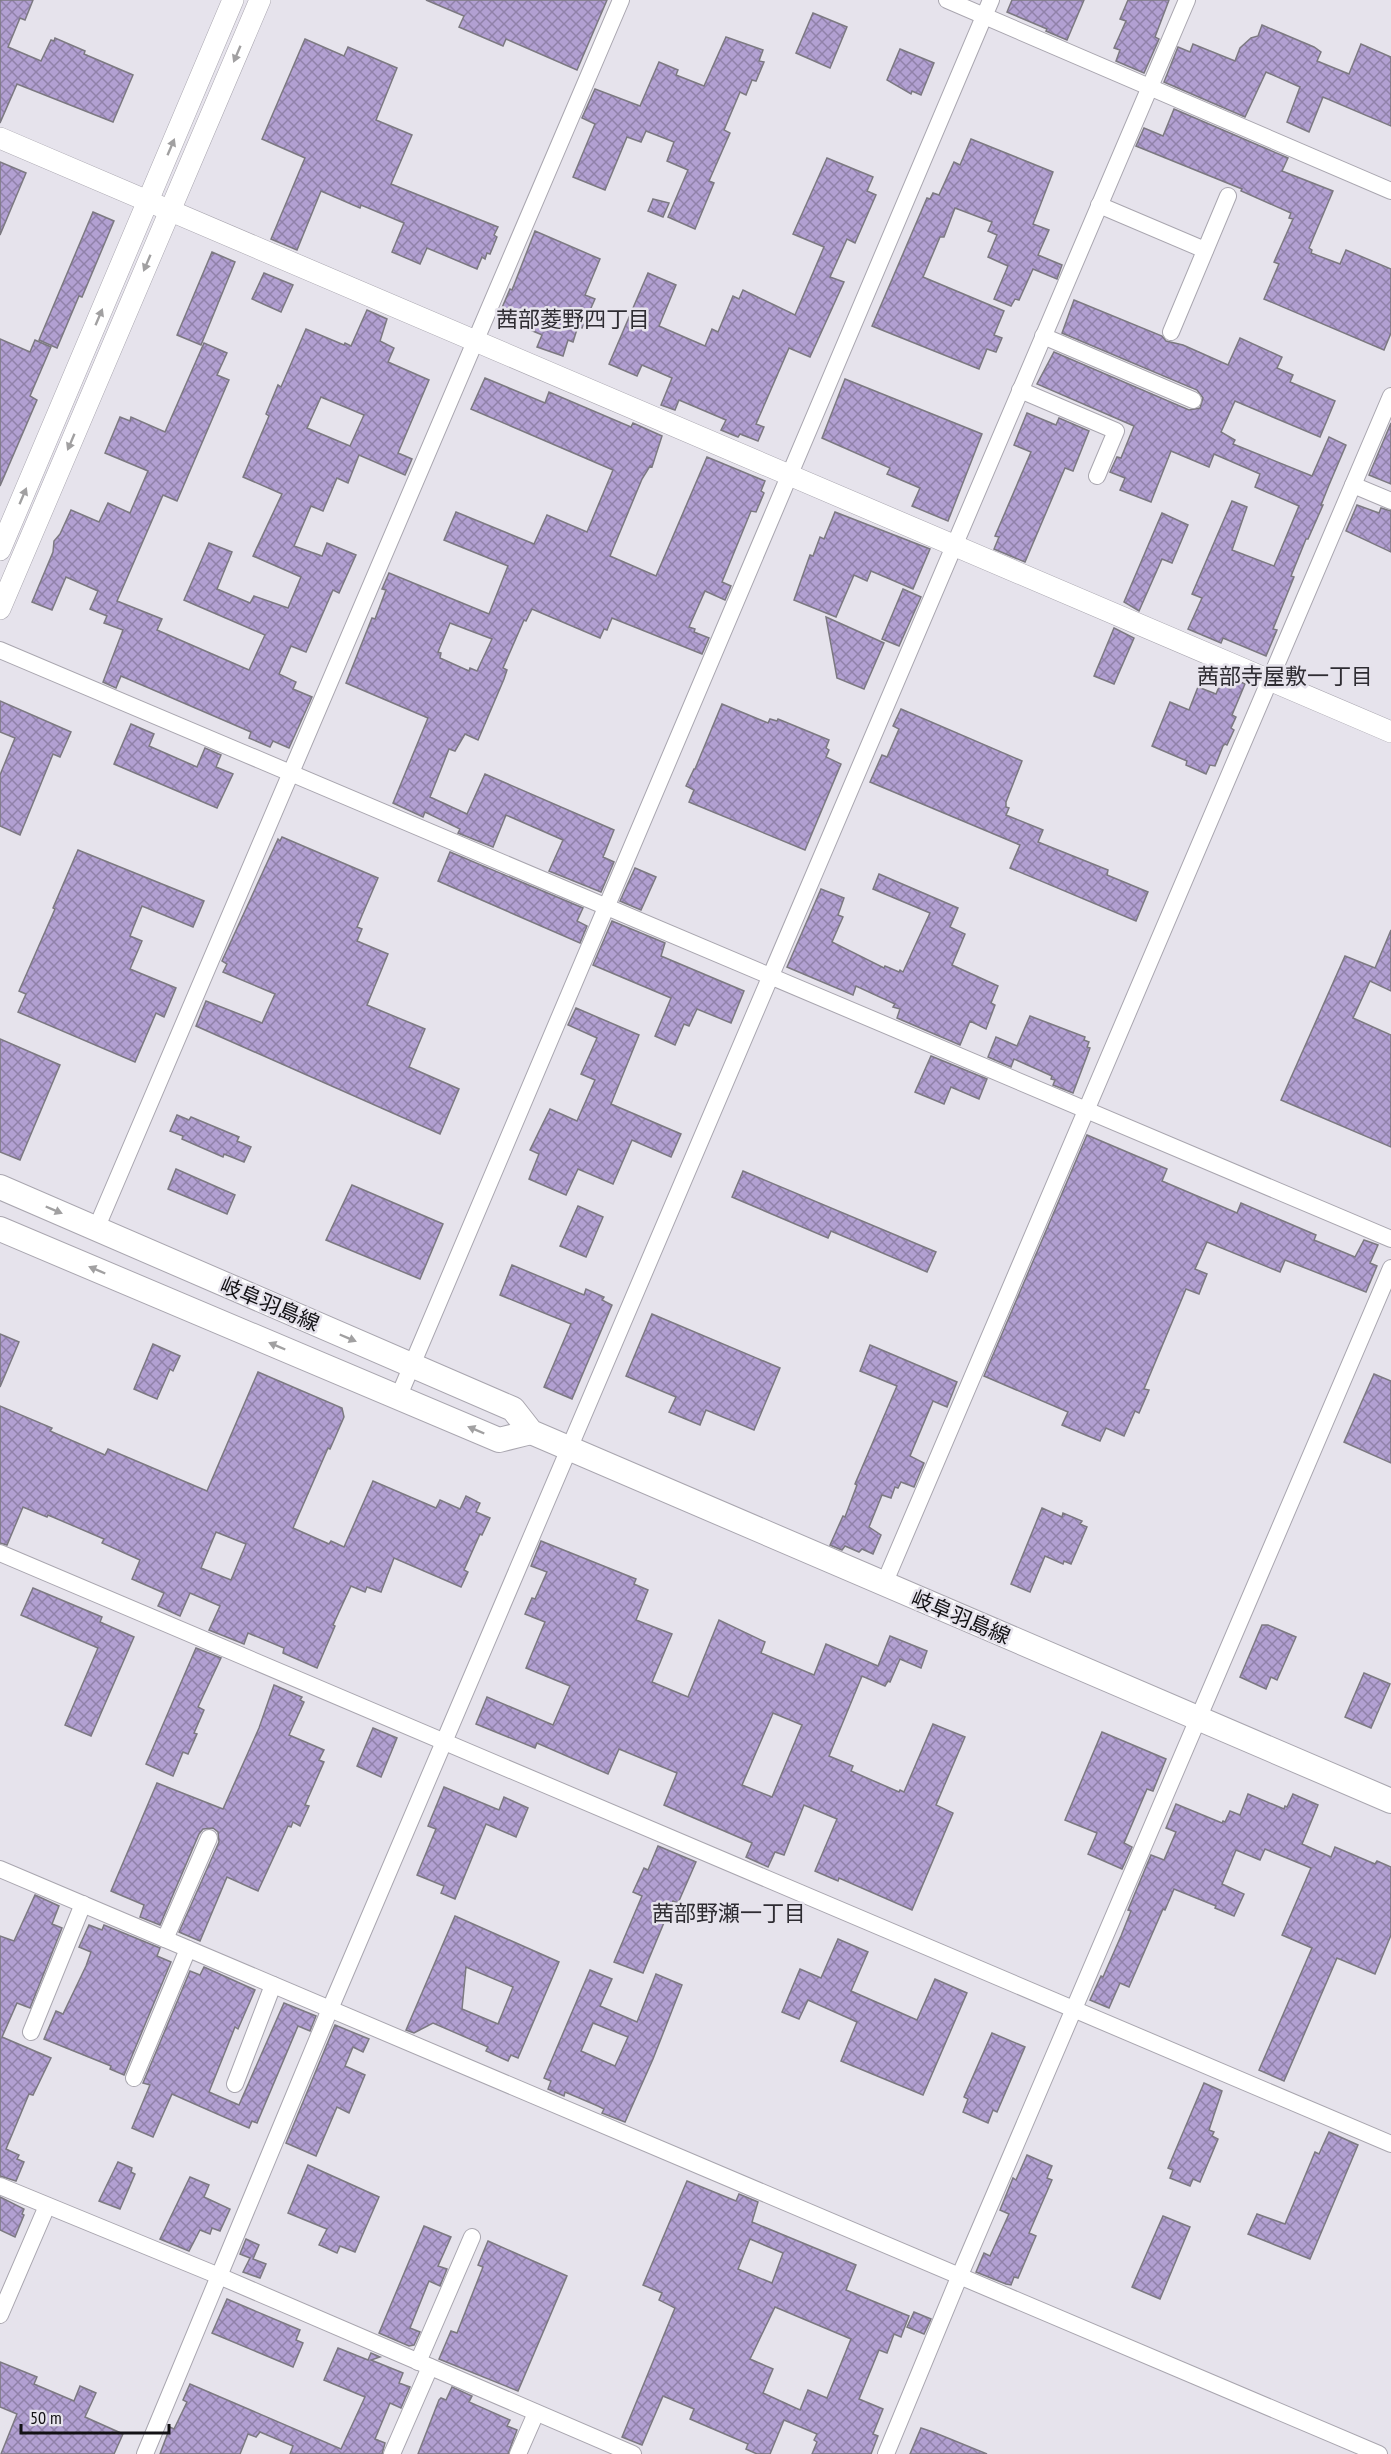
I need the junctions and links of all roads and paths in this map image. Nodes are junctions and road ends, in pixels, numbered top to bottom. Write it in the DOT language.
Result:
graph roads {
  1 [pos="233,0"];
  2 [pos="260,0"];
  3 [pos="621,0"];
  4 [pos="947,0"];
  5 [pos="1187,0"];
  6 [pos="987,8"];
  7 [pos="1149,88"];
  8 [pos="0,138"];
  9 [pos="1391,191"];
  10 [pos="1228,196"];
  11 [pos="148,200"];
  12 [pos="1099,205"];
  13 [pos="170,209"];
  14 [pos="1205,250"];
  15 [pos="1171,332"];
  16 [pos="1043,336"];
  17 [pos="474,341"];
  18 [pos="1020,390"];
  19 [pos="1391,396"];
  20 [pos="1193,400"];
  21 [pos="789,476"];
  22 [pos="1097,476"];
  23 [pos="1353,485"];
  24 [pos="1391,501"];
  25 [pos="953,546"];
  26 [pos="0,550"];
  27 [pos="0,609"];
  28 [pos="0,650"];
  29 [pos="1270,680"];
  30 [pos="1391,732"];
  31 [pos="290,772"];
  32 [pos="607,906"];
  33 [pos="769,977"];
  34 [pos="1085,1110"];
  35 [pos="0,1187"];
  36 [pos="0,1228"];
  37 [pos="96,1229"];
  38 [pos="1391,1239"];
  39 [pos="1391,1268"];
  40 [pos="412,1365"];
  41 [pos="398,1398"];
  42 [pos="531,1432"];
  43 [pos="571,1449"];
  44 [pos="0,1553"];
  45 [pos="885,1584"];
  46 [pos="1198,1720"];
  47 [pos="445,1742"];
  48 [pos="1391,1801"];
  49 [pos="209,1838"];
  50 [pos="0,1869"];
  51 [pos="83,1904"];
  52 [pos="165,1939"];
  53 [pos="188,1949"];
  54 [pos="273,1985"];
  55 [pos="330,2009"];
  56 [pos="1074,2009"];
  57 [pos="31,2032"];
  58 [pos="134,2078"];
  59 [pos="236,2084"];
  60 [pos="1391,2144"];
  61 [pos="0,2186"];
  62 [pos="47,2206"];
  63 [pos="472,2238"];
  64 [pos="960,2275"];
  65 [pos="219,2276"];
  66 [pos="0,2316"];
  67 [pos="424,2365"];
  68 [pos="536,2413"];
  69 [pos="145,2454"];
  70 [pos="392,2454"];
  71 [pos="518,2454"];
  72 [pos="633,2454"];
  73 [pos="886,2454"];
  74 [pos="1379,2454"];
  11 -- 1 [label="street, one-way"];
  2 -- 13 [label="street, one-way"];
  3 -- 17 [label="street"];
  4 -- 6 [label="street"];
  5 -- 7 [label="street"];
  6 -- 7 [label="street"];
  6 -- 21 [label="street"];
  7 -- 9 [label="street"];
  7 -- 12 [label="street"];
  8 -- 11 [label="street"];
  10 -- 14 [label="street"];
  11 -- 13 [label="street"];
  26 -- 11 [label="street, one-way"];
  12 -- 14 [label="street"];
  12 -- 16 [label="street"];
  13 -- 17 [label="street"];
  13 -- 27 [label="street, one-way"];
  14 -- 15 [label="street"];
  16 -- 18 [label="street"];
  16 -- 20 [label="street"];
  17 -- 21 [label="street"];
  17 -- 31 [label="street"];
  18 -- 22 [label="street"];
  18 -- 25 [label="street"];
  19 -- 23 [label="street"];
  21 -- 25 [label="street"];
  21 -- 32 [label="street"];
  23 -- 24 [label="street"];
  23 -- 29 [label="street"];
  25 -- 29 [label="street"];
  25 -- 33 [label="street"];
  28 -- 31 [label="street"];
  29 -- 30 [label="street"];
  29 -- 34 [label="street"];
  31 -- 32 [label="street"];
  31 -- 37 [label="street"];
  32 -- 33 [label="street"];
  32 -- 40 [label="street"];
  33 -- 34 [label="street"];
  33 -- 43 [label="street"];
  34 -- 38 [label="street"];
  34 -- 45 [label="street"];
  35 -- 37 [label="main road, 岐阜羽島線, one-way"];
  41 -- 36 [label="main road, 岐阜羽島線, one-way"];
  37 -- 40 [label="main road, 岐阜羽島線, one-way"];
  39 -- 46 [label="street"];
  40 -- 41 [label="street"];
  40 -- 42 [label="main road, 岐阜羽島線"];
  42 -- 41 [label="main road, 岐阜羽島線, one-way"];
  42 -- 43 [label="main road, 岐阜羽島線"];
  43 -- 45 [label="main road, 岐阜羽島線"];
  43 -- 47 [label="street"];
  44 -- 47 [label="street"];
  45 -- 46 [label="main road, 岐阜羽島線"];
  46 -- 48 [label="main road, 岐阜羽島線"];
  46 -- 56 [label="street"];
  47 -- 55 [label="street"];
  47 -- 56 [label="street"];
  49 -- 52 [label="street"];
  50 -- 51 [label="street"];
  51 -- 52 [label="street"];
  51 -- 57 [label="street"];
  52 -- 53 [label="street"];
  53 -- 54 [label="street"];
  53 -- 58 [label="street"];
  54 -- 55 [label="street"];
  54 -- 59 [label="street"];
  55 -- 64 [label="street"];
  55 -- 65 [label="street"];
  56 -- 60 [label="street"];
  56 -- 64 [label="street"];
  61 -- 62 [label="street"];
  62 -- 65 [label="street"];
  62 -- 66 [label="street"];
  63 -- 67 [label="street"];
  64 -- 73 [label="street"];
  64 -- 74 [label="street"];
  65 -- 67 [label="street"];
  65 -- 69 [label="street"];
  67 -- 68 [label="street"];
  67 -- 70 [label="street"];
  68 -- 71 [label="street"];
  68 -- 72 [label="street"];
}
